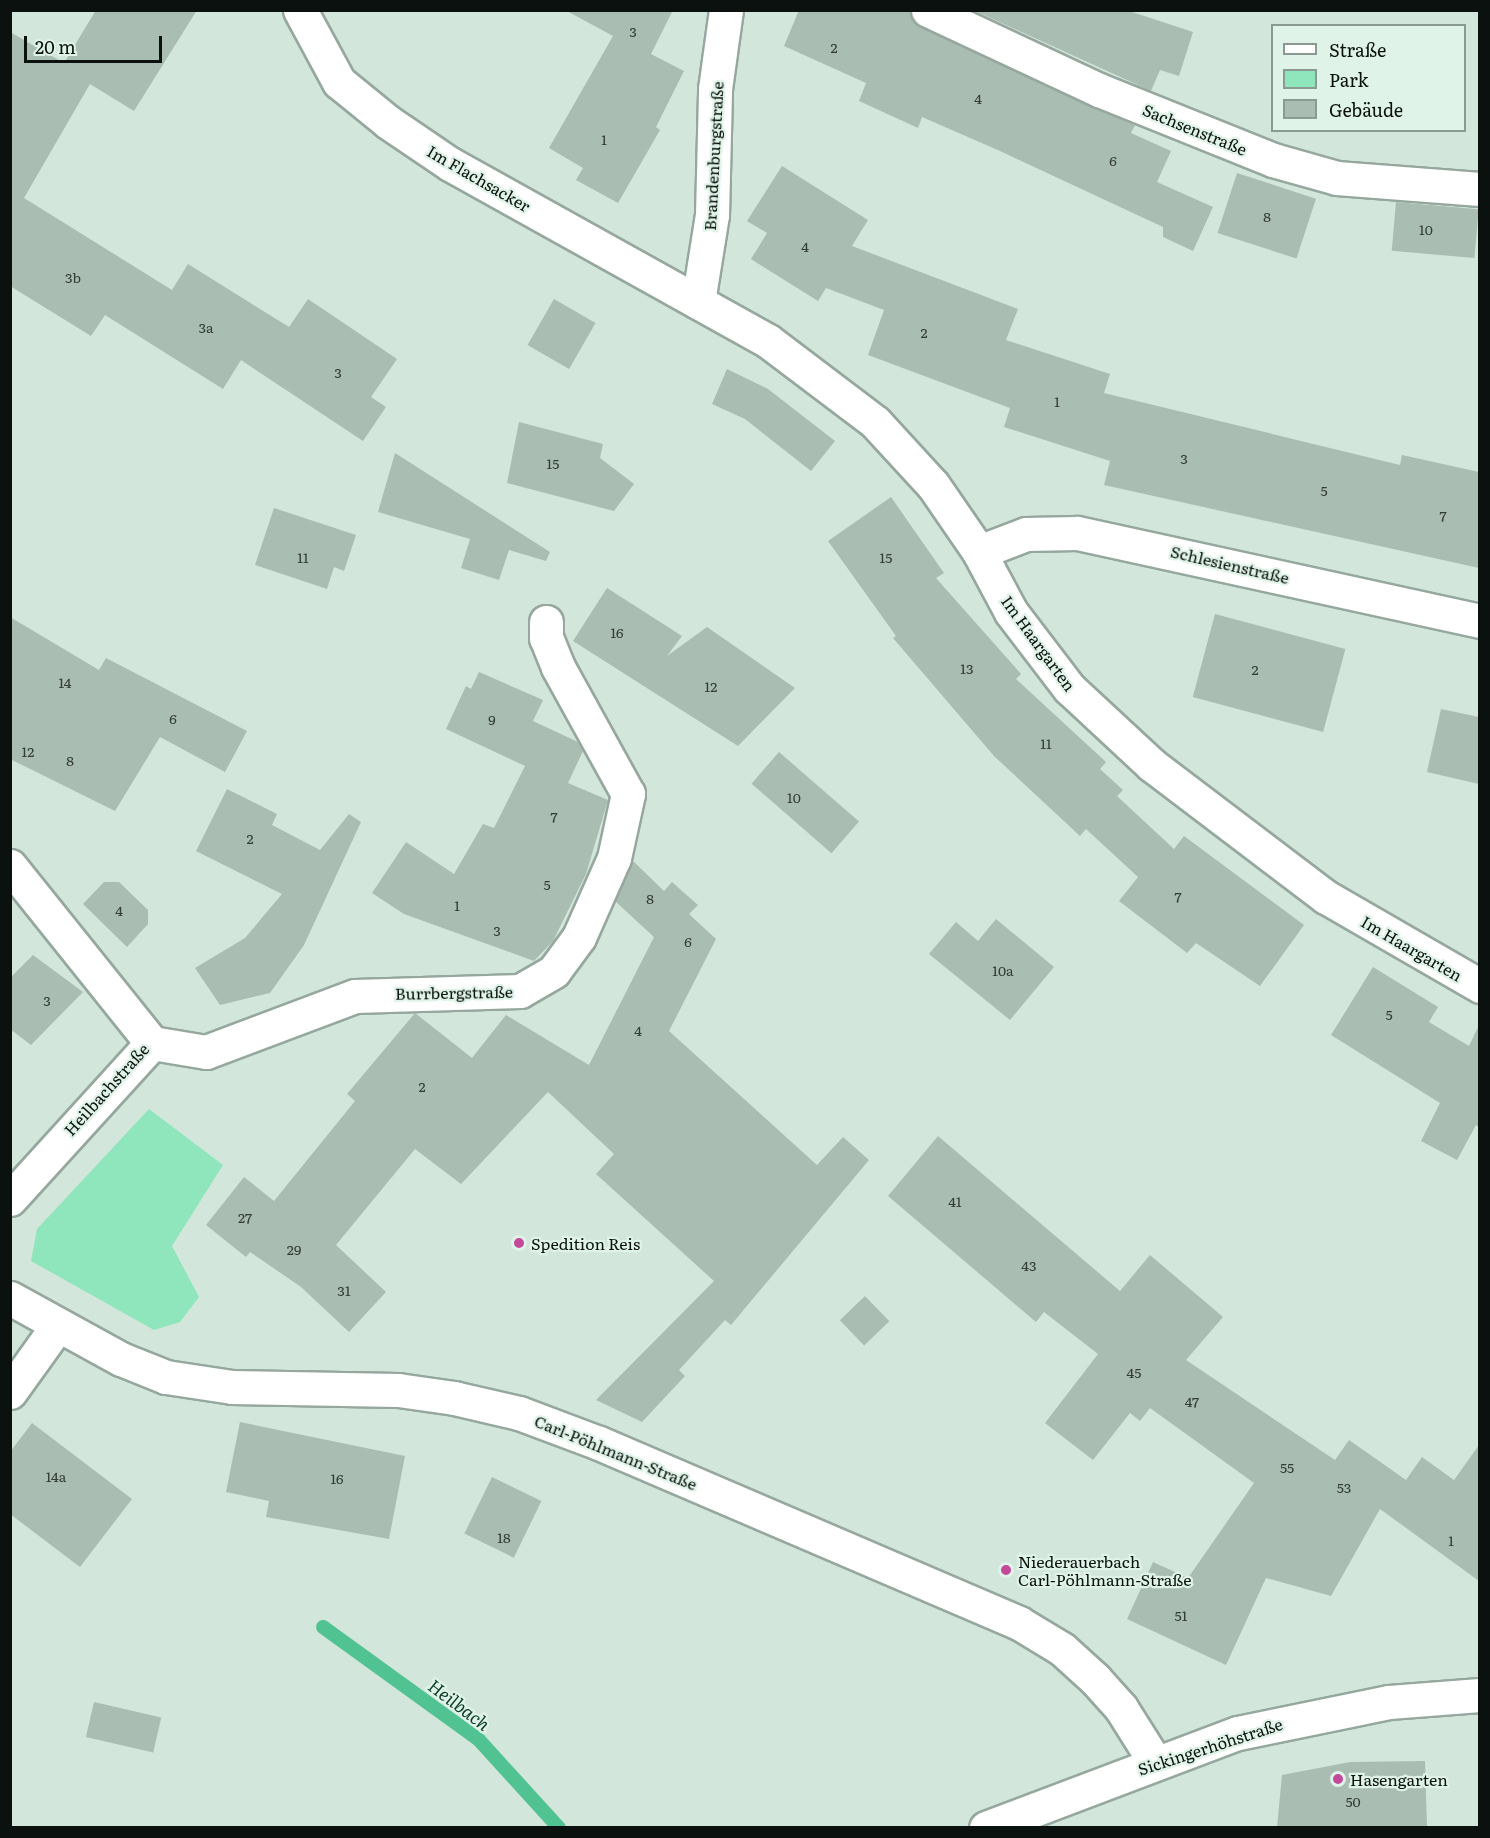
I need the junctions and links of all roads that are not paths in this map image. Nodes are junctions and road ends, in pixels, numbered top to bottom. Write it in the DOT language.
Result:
graph roads {
  1 [pos="300,10"];
  2 [pos="726,10"];
  3 [pos="928,10"];
  4 [pos="1479,189"];
  5 [pos="698,302"];
  6 [pos="980,552"];
  7 [pos="1479,621"];
  8 [pos="546,622"];
  9 [pos="10,866"];
  10 [pos="1479,986"];
  11 [pos="152,1043"];
  12 [pos="10,1199"];
  13 [pos="10,1298"];
  14 [pos="58,1325"];
  15 [pos="10,1392"];
  16 [pos="1479,1695"];
  17 [pos="1155,1762"];
  18 [pos="986,1827"];
  1 -- 5 [label="street, Im Flachsacker"];
  2 -- 5 [label="street, Brandenburgstraße"];
  3 -- 4 [label="street, Sachsenstraße"];
  5 -- 6 [label="street, Im Haargarten"];
  6 -- 7 [label="street, Schlesienstraße"];
  6 -- 10 [label="street, Im Haargarten"];
  8 -- 11 [label="street, Burrbergstraße"];
  9 -- 11 [label="street, Heilbachstraße"];
  11 -- 12 [label="street, Heilbachstraße"];
  13 -- 14 [label="street, Carl-Pöhlmann-Straße"];
  14 -- 15 [label="street"];
  14 -- 17 [label="street, Carl-Pöhlmann-Straße"];
  16 -- 17 [label="street, Sickingerhöhstraße"];
  17 -- 18 [label="street, Sickingerhöhstraße"];
}
